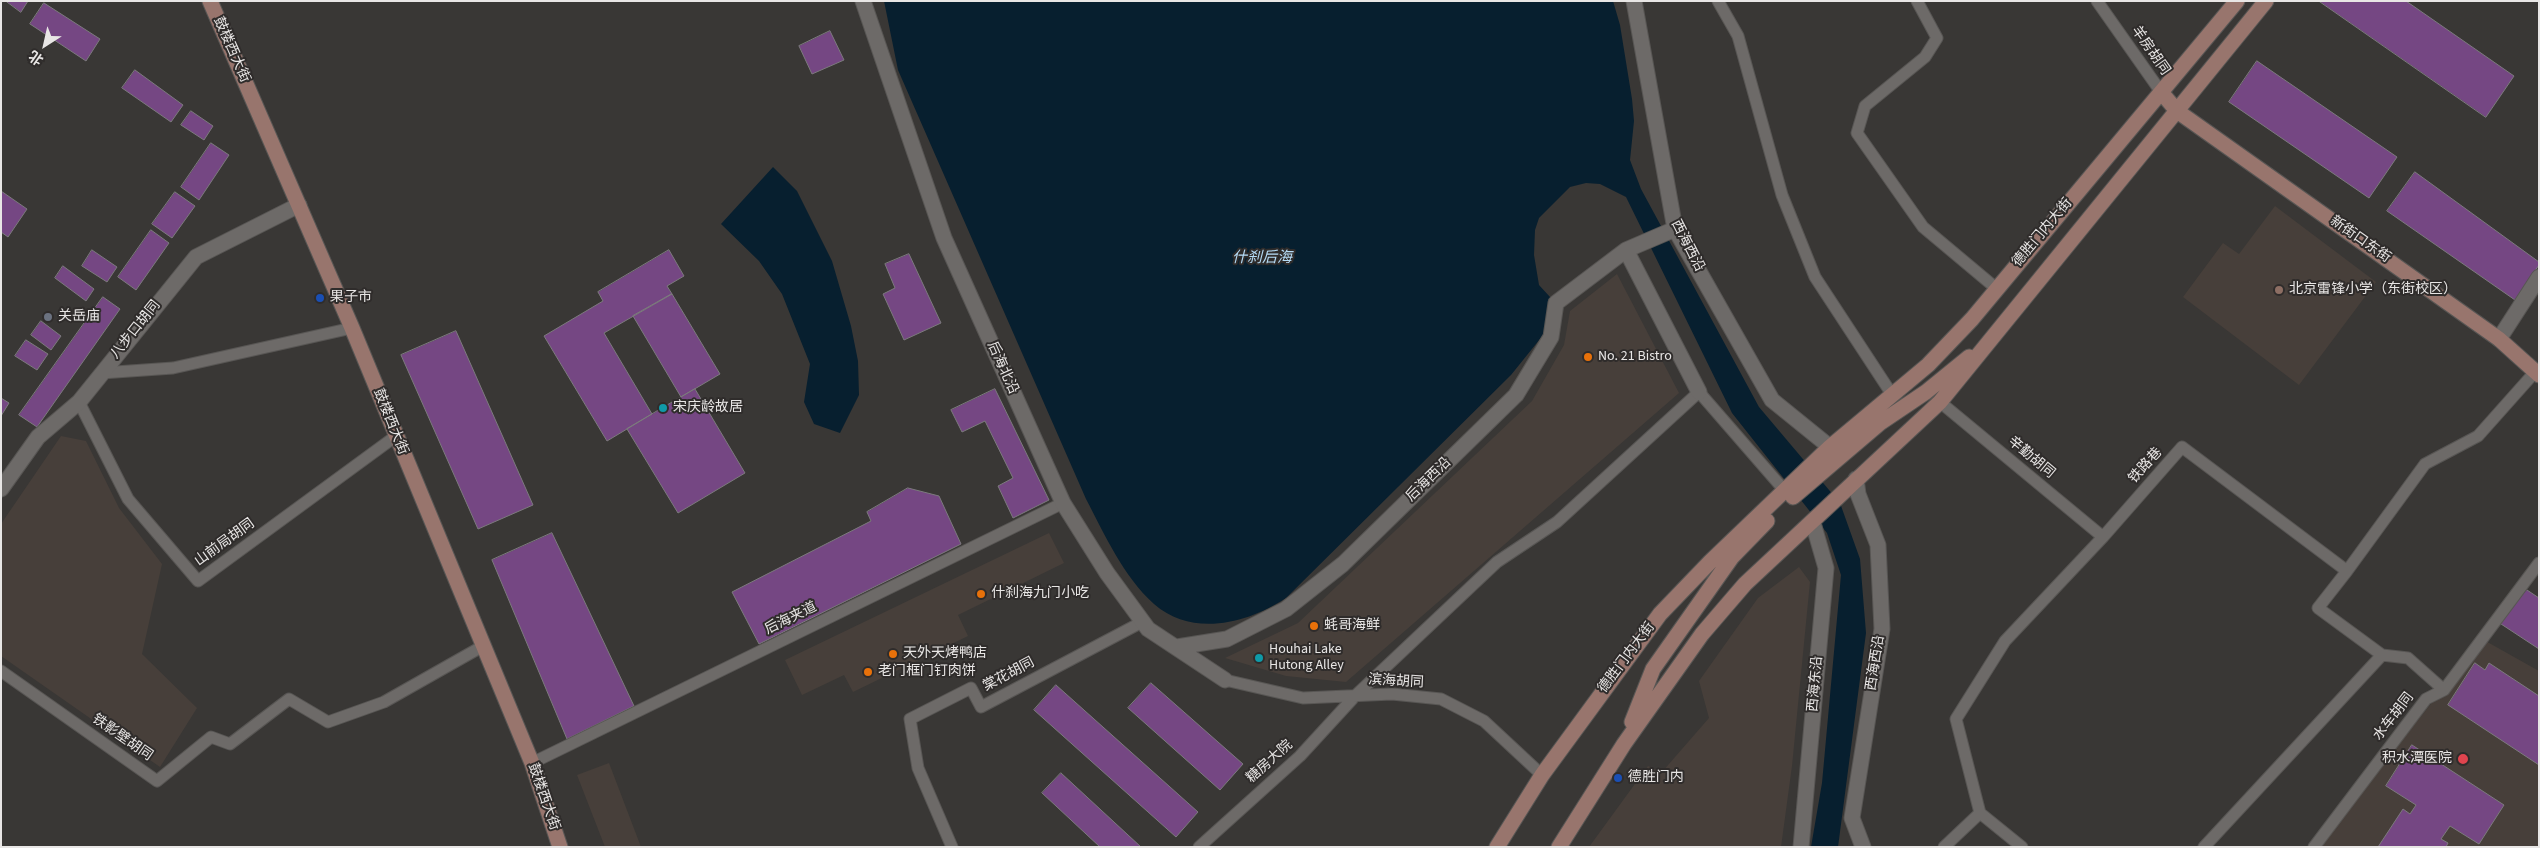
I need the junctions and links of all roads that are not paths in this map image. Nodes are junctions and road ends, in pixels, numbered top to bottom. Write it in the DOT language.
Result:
graph roads {
  1 [pos="210,1"];
  2 [pos="862,1"];
  3 [pos="1634,1"];
  4 [pos="1718,1"];
  5 [pos="1917,1"];
  6 [pos="2097,1"];
  7 [pos="2237,1"];
  8 [pos="2266,1"];
  9 [pos="2161,92"];
  10 [pos="2177,111"];
  11 [pos="298,205"];
  12 [pos="1675,229"];
  13 [pos="1626,250"];
  14 [pos="2539,277"];
  15 [pos="1997,289"];
  16 [pos="352,328"];
  17 [pos="1997,334"];
  18 [pos="2499,339"];
  19 [pos="101,373"];
  20 [pos="2537,374"];
  21 [pos="1699,392"];
  22 [pos="1893,396"];
  23 [pos="79,402"];
  24 [pos="1940,402"];
  25 [pos="396,436"];
  26 [pos="1836,451"];
  27 [pos="1856,479"];
  28 [pos="1,489"];
  29 [pos="1788,495"];
  30 [pos="1062,503"];
  31 [pos="1813,523"];
  32 [pos="2103,537"];
  33 [pos="2539,563"];
  34 [pos="2347,571"];
  35 [pos="1144,622"];
  36 [pos="483,646"];
  37 [pos="1177,647"];
  38 [pos="2382,655"];
  39 [pos="1,671"];
  40 [pos="1225,680"];
  41 [pos="2444,690"];
  42 [pos="1356,695"];
  43 [pos="1624,744"];
  44 [pos="532,763"];
  45 [pos="1542,775"];
  46 [pos="1980,813"];
  47 [pos="560,847"];
  48 [pos="952,847"];
  49 [pos="1199,847"];
  50 [pos="1497,847"];
  51 [pos="1559,847"];
  52 [pos="1801,847"];
  53 [pos="1863,847"];
  54 [pos="1944,847"];
  55 [pos="2022,847"];
  56 [pos="2204,847"];
  57 [pos="2314,847"];
  1 -- 11 [label="main road, 鼓楼西大街"];
  2 -- 30 [label="street, 后海北沿"];
  3 -- 12 [label="street, 西海西沿"];
  4 -- 22 [label="lane"];
  5 -- 15 [label="lane"];
  6 -- 9 [label="lane, 羊房胡同"];
  7 -- 9 [label="main road, 德胜门内大街"];
  8 -- 10 [label="main road, 德胜门内大街"];
  9 -- 10 [label="main road, 新街口东街"];
  9 -- 15 [label="main road, 德胜门内大街"];
  10 -- 17 [label="main road, 德胜门内大街"];
  10 -- 18 [label="main road, 新街口东街"];
  11 -- 16 [label="main road, 鼓楼西大街"];
  11 -- 19 [label="street, 八步口胡同"];
  12 -- 13 [label="street, 后海西沿"];
  12 -- 26 [label="street, 西海西沿"];
  13 -- 21 [label="street"];
  13 -- 37 [label="street, 后海西沿"];
  14 -- 18 [label="street"];
  15 -- 22 [label="main road, 德胜门内大街"];
  16 -- 19 [label="lane"];
  16 -- 25 [label="main road, 鼓楼西大街"];
  17 -- 24 [label="main road, 德胜门内大街"];
  17 -- 26 [label="main road, 德胜门内大街"];
  18 -- 20 [label="main road, 新街口东街"];
  19 -- 23 [label="street, 八步口胡同"];
  20 -- 34 [label="lane"];
  21 -- 29 [label="lane"];
  21 -- 42 [label="lane, 糖房大院"];
  22 -- 26 [label="main road, 德胜门内大街"];
  23 -- 25 [label="lane, 山前局胡同"];
  23 -- 28 [label="street, 八步口胡同"];
  24 -- 27 [label="main road, 德胜门内大街"];
  24 -- 32 [label="lane, 辛勤胡同"];
  25 -- 36 [label="main road, 鼓楼西大街"];
  26 -- 29 [label="main road"];
  27 -- 31 [label="main road, 德胜门内大街"];
  27 -- 53 [label="street, 西海西沿"];
  29 -- 43 [label="main road, 德胜门内大街"];
  29 -- 45 [label="main road, 德胜门内大街"];
  30 -- 35 [label="street, 后海北沿"];
  30 -- 44 [label="lane, 后海夹道"];
  31 -- 43 [label="main road, 德胜门内大街"];
  31 -- 52 [label="street, 西海东沿"];
  32 -- 34 [label="lane, 铁路巷"];
  32 -- 46 [label="lane, 铁路巷"];
  33 -- 41 [label="lane, 水车胡同"];
  34 -- 38 [label="lane"];
  35 -- 37 [label="street, 后海北沿"];
  35 -- 48 [label="lane, 棠花胡同"];
  36 -- 39 [label="lane, 铁影壁胡同"];
  36 -- 44 [label="main road, 鼓楼西大街"];
  37 -- 40 [label="street, 后海北沿"];
  38 -- 41 [label="lane"];
  38 -- 56 [label="lane"];
  40 -- 42 [label="lane, 滨海胡同"];
  41 -- 57 [label="lane, 水车胡同"];
  42 -- 45 [label="lane, 滨海胡同"];
  42 -- 49 [label="lane, 糖房大院"];
  43 -- 51 [label="main road, 德胜门内大街"];
  44 -- 47 [label="main road, 鼓楼西大街"];
  45 -- 50 [label="main road, 德胜门内大街"];
  46 -- 54 [label="lane"];
  46 -- 55 [label="lane"];
}
